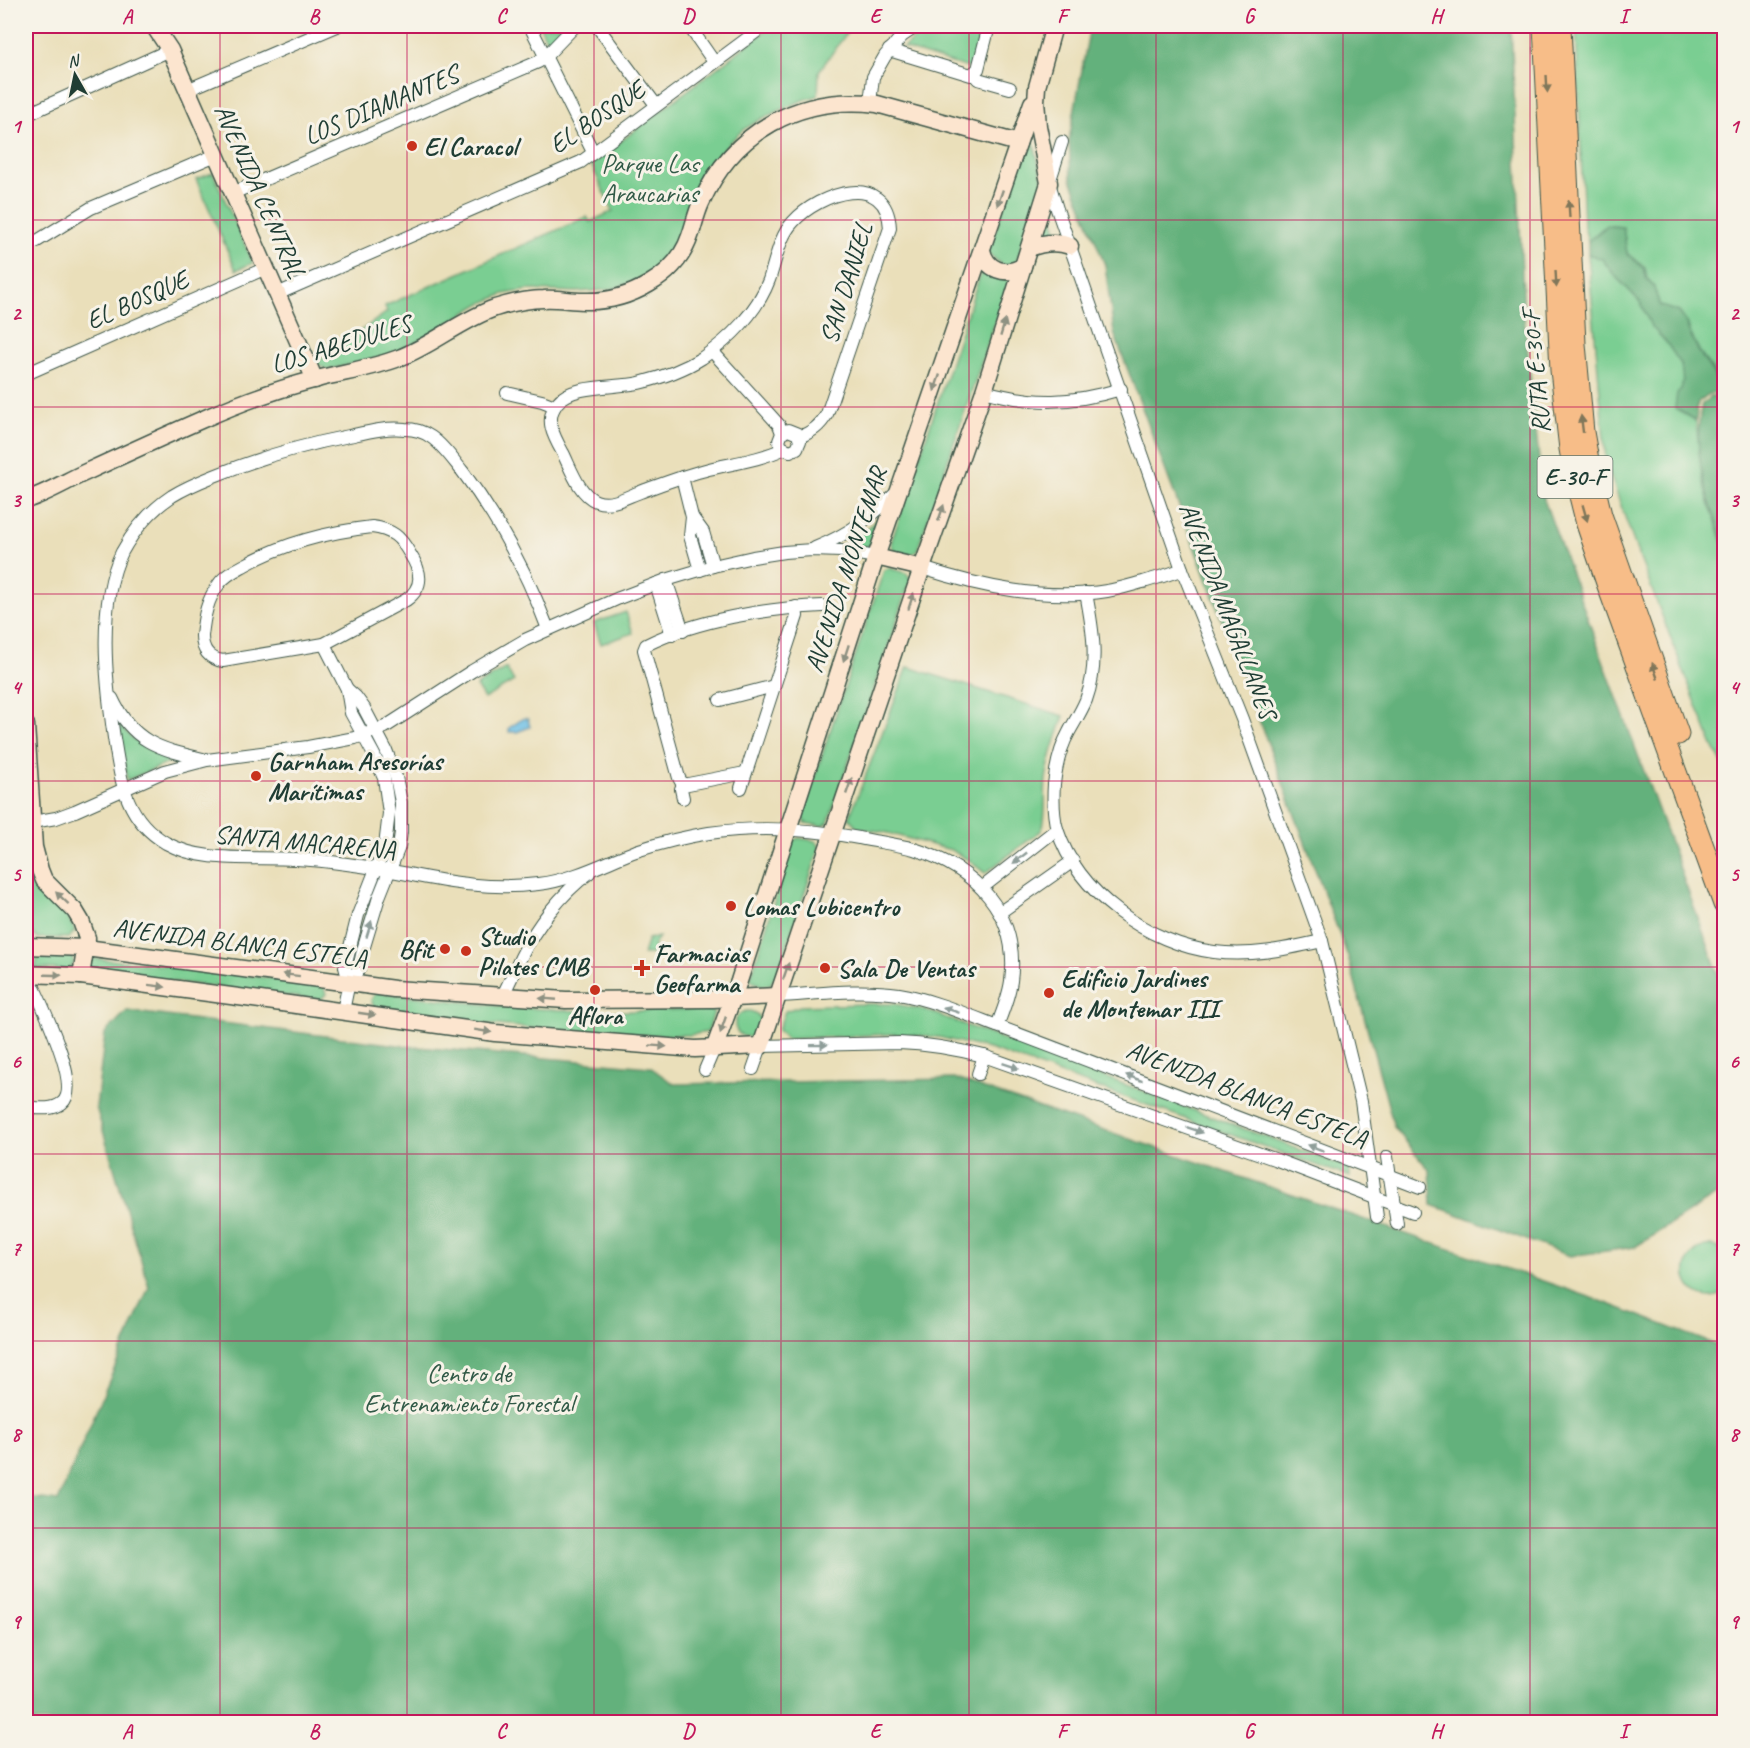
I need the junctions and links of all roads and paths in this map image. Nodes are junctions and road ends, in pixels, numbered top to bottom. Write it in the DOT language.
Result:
graph roads {
  1 [pos="337,26"];
  2 [pos="530,26"];
  3 [pos="574,26"];
  4 [pos="597,26"];
  5 [pos="689,26"];
  6 [pos="764,26"];
  7 [pos="917,26"];
  8 [pos="989,26"];
  9 [pos="1054,26"];
  10 [pos="1544,26"];
  11 [pos="1560,26"];
  12 [pos="158,27"];
  13 [pos="170,50"];
  14 [pos="889,50"];
  15 [pos="545,57"];
  16 [pos="714,62"];
  17 [pos="974,74"];
  18 [pos="1037,87"];
  19 [pos="1010,88"];
  20 [pos="188,90"];
  21 [pos="873,104"];
  22 [pos="656,105"];
  23 [pos="26,115"];
  24 [pos="1062,142"];
  25 [pos="1018,143"];
  26 [pos="592,152"];
  27 [pos="216,155"];
  28 [pos="1049,183"];
  29 [pos="233,193"];
  30 [pos="26,246"];
  31 [pos="1070,246"];
  32 [pos="1029,248"];
  33 [pos="982,250"];
  34 [pos="1023,266"];
  35 [pos="266,268"];
  36 [pos="277,294"];
  37 [pos="712,351"];
  38 [pos="26,374"];
  39 [pos="315,380"];
  40 [pos="1121,388"];
  41 [pos="984,391"];
  42 [pos="507,393"];
  43 [pos="555,406"];
  44 [pos="782,433"];
  45 [pos="799,438"];
  46 [pos="783,449"];
  47 [pos="682,477"];
  48 [pos="899,490"];
  49 [pos="26,502"];
  50 [pos="692,518"];
  51 [pos="812,550"];
  52 [pos="876,557"];
  53 [pos="713,566"];
  54 [pos="922,568"];
  55 [pos="700,570"];
  56 [pos="1182,570"];
  57 [pos="661,582"];
  58 [pos="1086,593"];
  59 [pos="823,606"];
  60 [pos="796,607"];
  61 [pos="548,629"];
  62 [pos="677,633"];
  63 [pos="324,644"];
  64 [pos="774,686"];
  65 [pos="108,689"];
  66 [pos="347,689"];
  67 [pos="720,700"];
  68 [pos="26,724"];
  69 [pos="375,730"];
  70 [pos="363,735"];
  71 [pos="207,760"];
  72 [pos="745,773"];
  73 [pos="683,785"];
  74 [pos="124,788"];
  75 [pos="741,788"];
  76 [pos="683,798"];
  77 [pos="28,823"];
  78 [pos="787,829"];
  79 [pos="1057,829"];
  80 [pos="833,834"];
  81 [pos="1073,861"];
  82 [pos="1725,865"];
  83 [pos="376,869"];
  84 [pos="595,869"];
  85 [pos="390,871"];
  86 [pos="548,883"];
  87 [pos="983,887"];
  88 [pos="557,904"];
  89 [pos="1725,904"];
  90 [pos="999,913"];
  91 [pos="1322,941"];
  92 [pos="26,946"];
  93 [pos="86,948"];
  94 [pos="26,957"];
  95 [pos="27,974"];
  96 [pos="81,976"];
  97 [pos="349,982"];
  98 [pos="503,995"];
  99 [pos="778,996"];
  100 [pos="732,998"];
  101 [pos="344,1011"];
  102 [pos="997,1026"];
  103 [pos="760,1046"];
  104 [pos="714,1049"];
  105 [pos="984,1056"];
  106 [pos="753,1069"];
  107 [pos="705,1070"];
  108 [pos="978,1074"];
  109 [pos="26,1107"];
  110 [pos="1388,1157"];
  111 [pos="1371,1169"];
  112 [pos="1390,1176"];
  113 [pos="1420,1186"];
  114 [pos="1374,1197"];
  115 [pos="1394,1205"];
  116 [pos="1413,1212"];
  117 [pos="1377,1217"];
  118 [pos="1397,1224"];
  1 -- 20 [label="street"];
  2 -- 15 [label="street"];
  3 -- 15 [label="street"];
  4 -- 22 [label="street"];
  5 -- 16 [label="street"];
  6 -- 16 [label="street, EL BOSQUE"];
  7 -- 14 [label="street"];
  8 -- 17 [label="street"];
  9 -- 18 [label="main road, AVENIDA MAGALLANES"];
  10 -- 89 [label="highway, RUTA E-30-F / E-30-F, one-way"];
  82 -- 11 [label="highway, RUTA E-30-F / E-30-F, one-way"];
  12 -- 13 [label="main road, AVENIDA CENTRAL"];
  13 -- 20 [label="main road, AVENIDA CENTRAL"];
  13 -- 23 [label="street"];
  14 -- 17 [label="street"];
  14 -- 21 [label="street"];
  15 -- 26 [label="street"];
  15 -- 29 [label="street, LOS DIAMANTES"];
  16 -- 22 [label="street, EL BOSQUE"];
  17 -- 19 [label="street"];
  18 -- 25 [label="main road, AVENIDA MONTEMAR"];
  18 -- 28 [label="main road, AVENIDA MAGALLANES"];
  20 -- 27 [label="main road, AVENIDA CENTRAL"];
  21 -- 25 [label="main road, LOS ABEDULES"];
  21 -- 39 [label="main road, LOS ABEDULES"];
  22 -- 26 [label="street, EL BOSQUE"];
  24 -- 28 [label="street"];
  25 -- 33 [label="main road, AVENIDA MONTEMAR, one-way"];
  26 -- 36 [label="street, EL BOSQUE"];
  27 -- 29 [label="main road, AVENIDA CENTRAL"];
  27 -- 30 [label="street"];
  28 -- 31 [label="street, AVENIDA MAGALLANES"];
  28 -- 32 [label="main road"];
  29 -- 35 [label="main road, AVENIDA CENTRAL"];
  31 -- 32 [label="main road"];
  31 -- 40 [label="street, AVENIDA MAGALLANES"];
  32 -- 34 [label="main road"];
  33 -- 34 [label="main road"];
  33 -- 48 [label="main road, AVENIDA MONTEMAR, one-way"];
  41 -- 34 [label="main road, one-way"];
  35 -- 36 [label="main road, AVENIDA CENTRAL"];
  35 -- 38 [label="street, EL BOSQUE"];
  36 -- 39 [label="main road, AVENIDA CENTRAL"];
  37 -- 43 [label="street, SAN DANIEL"];
  37 -- 44 [label="street"];
  37 -- 45 [label="street, SAN DANIEL"];
  39 -- 49 [label="main road, LOS ABEDULES"];
  40 -- 41 [label="street"];
  40 -- 56 [label="street, AVENIDA MAGALLANES"];
  54 -- 41 [label="main road, one-way"];
  42 -- 43 [label="street"];
  43 -- 47 [label="street, SAN DANIEL"];
  44 -- 45 [label="street"];
  44 -- 46 [label="street"];
  45 -- 46 [label="street, SAN DANIEL"];
  46 -- 47 [label="street, SAN DANIEL"];
  47 -- 50 [label="street"];
  48 -- 51 [label="street"];
  48 -- 52 [label="main road, AVENIDA MONTEMAR"];
  50 -- 53 [label="street"];
  50 -- 55 [label="street"];
  51 -- 52 [label="street"];
  51 -- 53 [label="street"];
  52 -- 54 [label="main road"];
  52 -- 78 [label="main road, AVENIDA MONTEMAR, one-way"];
  53 -- 55 [label="street"];
  54 -- 58 [label="street"];
  80 -- 54 [label="main road, one-way"];
  55 -- 57 [label="street"];
  56 -- 58 [label="street"];
  56 -- 91 [label="street, AVENIDA MAGALLANES"];
  57 -- 61 [label="street"];
  57 -- 62 [label="street"];
  58 -- 79 [label="street"];
  59 -- 60 [label="street"];
  60 -- 62 [label="street"];
  60 -- 64 [label="street"];
  61 -- 65 [label="street, SANTA MACARENA"];
  61 -- 69 [label="street"];
  62 -- 73 [label="street"];
  63 -- 63 [label="street"];
  63 -- 66 [label="street"];
  64 -- 67 [label="street"];
  64 -- 72 [label="street"];
  65 -- 71 [label="street"];
  65 -- 74 [label="street, SANTA MACARENA"];
  66 -- 69 [label="street"];
  66 -- 70 [label="street"];
  68 -- 77 [label="main road"];
  69 -- 70 [label="street"];
  69 -- 85 [label="street"];
  70 -- 71 [label="street"];
  70 -- 83 [label="street"];
  71 -- 74 [label="street"];
  72 -- 73 [label="street"];
  72 -- 75 [label="street"];
  73 -- 76 [label="street"];
  74 -- 77 [label="street"];
  74 -- 83 [label="street, SANTA MACARENA"];
  93 -- 77 [label="main road, one-way"];
  78 -- 80 [label="street, SANTA MACARENA"];
  78 -- 84 [label="street, SANTA MACARENA"];
  78 -- 100 [label="main road, AVENIDA MONTEMAR"];
  79 -- 81 [label="street"];
  79 -- 87 [label="street, one-way"];
  80 -- 87 [label="street, SANTA MACARENA"];
  99 -- 80 [label="main road, one-way"];
  81 -- 90 [label="street"];
  81 -- 91 [label="street"];
  83 -- 85 [label="street, SANTA MACARENA"];
  83 -- 97 [label="street"];
  84 -- 86 [label="street, SANTA MACARENA"];
  84 -- 88 [label="street, SANTA MACARENA"];
  85 -- 86 [label="street, SANTA MACARENA"];
  97 -- 85 [label="street, one-way"];
  86 -- 88 [label="street"];
  87 -- 90 [label="street, SANTA MACARENA"];
  88 -- 98 [label="street, SANTA MACARENA"];
  90 -- 102 [label="street, SANTA MACARENA"];
  91 -- 111 [label="street, AVENIDA MAGALLANES"];
  92 -- 93 [label="main road, AVENIDA BLANCA ESTELA"];
  93 -- 96 [label="main road"];
  97 -- 93 [label="main road, AVENIDA BLANCA ESTELA, one-way"];
  94 -- 95 [label="main road"];
  95 -- 96 [label="main road, AVENIDA BLANCA ESTELA, one-way"];
  95 -- 109 [label="street"];
  96 -- 101 [label="main road, AVENIDA BLANCA ESTELA, one-way"];
  97 -- 98 [label="main road, AVENIDA BLANCA ESTELA"];
  97 -- 101 [label="street"];
  100 -- 98 [label="main road, AVENIDA BLANCA ESTELA, one-way"];
  99 -- 100 [label="main road, AVENIDA BLANCA ESTELA"];
  102 -- 99 [label="street, AVENIDA BLANCA ESTELA, one-way"];
  99 -- 103 [label="main road"];
  100 -- 104 [label="main road, AVENIDA MONTEMAR, one-way"];
  101 -- 104 [label="main road, AVENIDA BLANCA ESTELA, one-way"];
  111 -- 102 [label="street, AVENIDA BLANCA ESTELA, one-way"];
  103 -- 104 [label="main road, AVENIDA BLANCA ESTELA"];
  103 -- 105 [label="street, AVENIDA BLANCA ESTELA, one-way"];
  103 -- 106 [label="street"];
  104 -- 107 [label="street, AVENIDA MONTEMAR"];
  105 -- 108 [label="street"];
  105 -- 114 [label="street, AVENIDA BLANCA ESTELA, one-way"];
  110 -- 112 [label="street"];
  111 -- 112 [label="street, AVENIDA BLANCA ESTELA"];
  111 -- 114 [label="street, AVENIDA MAGALLANES"];
  112 -- 113 [label="street, AVENIDA BLANCA ESTELA"];
  112 -- 115 [label="street"];
  114 -- 115 [label="street, AVENIDA BLANCA ESTELA"];
  114 -- 117 [label="street, AVENIDA MAGALLANES"];
  115 -- 116 [label="street, AVENIDA BLANCA ESTELA"];
  115 -- 118 [label="street"];
}
